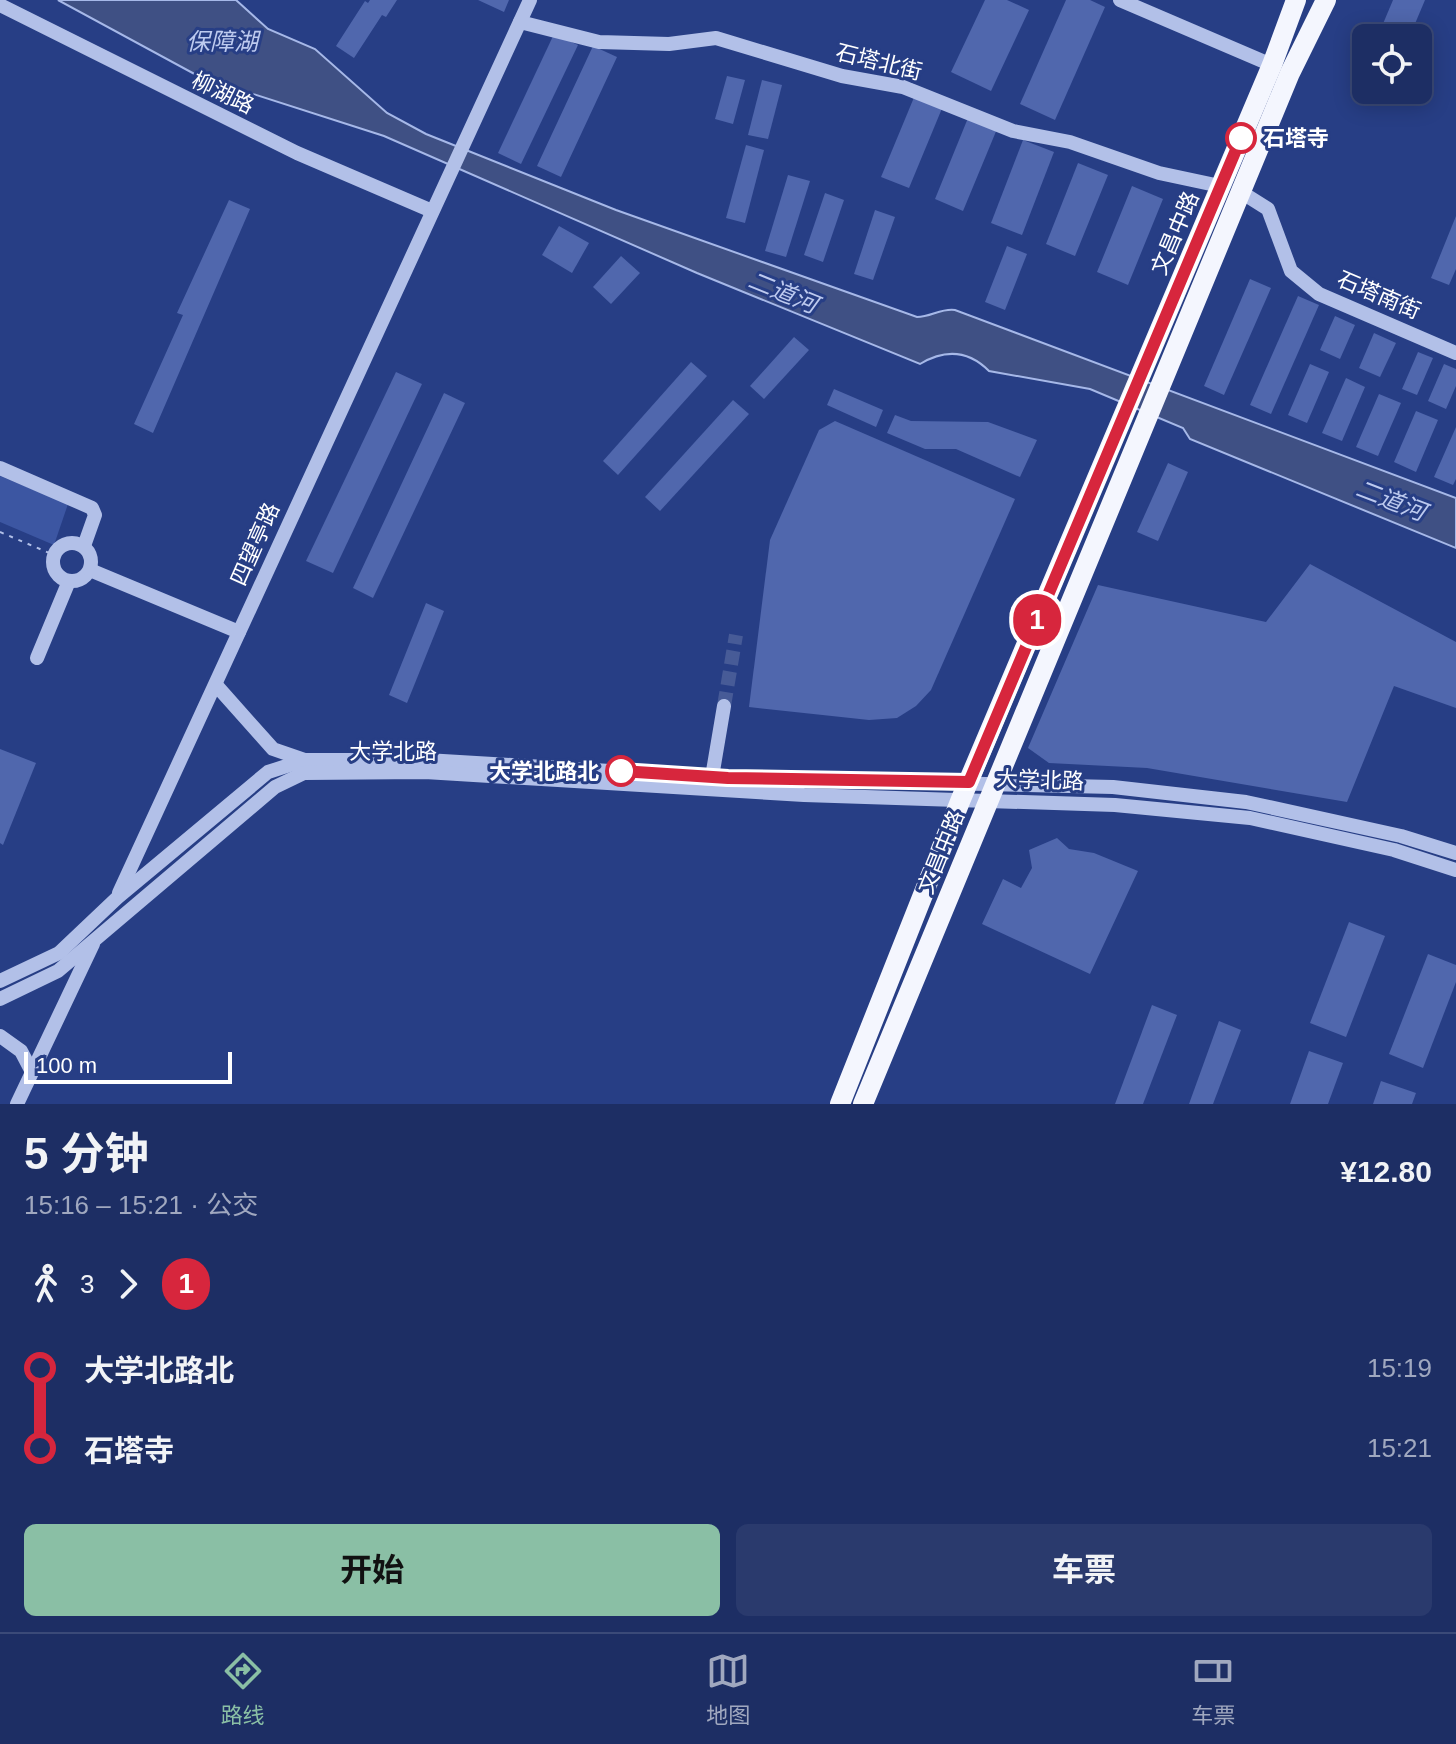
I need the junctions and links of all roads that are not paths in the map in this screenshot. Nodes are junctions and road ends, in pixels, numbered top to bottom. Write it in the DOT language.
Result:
graph roads {
  1 [pos="530,0"];
  2 [pos="1120,0"];
  3 [pos="1296,0"];
  4 [pos="1326,0"];
  5 [pos="0,5"];
  6 [pos="520,22"];
  7 [pos="1272,65"];
  8 [pos="1220,186"];
  9 [pos="1241,192"];
  10 [pos="432,211"];
  11 [pos="1456,353"];
  12 [pos="0,468"];
  13 [pos="84,546"];
  14 [pos="90,570"];
  15 [pos="69,581"];
  16 [pos="239,632"];
  17 [pos="37,658"];
  18 [pos="216,685"];
  19 [pos="724,706"];
  20 [pos="305,760"];
  21 [pos="712,777"];
  22 [pos="965,790"];
  23 [pos="993,791"];
  24 [pos="1456,853"];
  25 [pos="1456,870"];
  26 [pos="117,898"];
  27 [pos="97,935"];
  28 [pos="0,981"];
  29 [pos="0,999"];
  30 [pos="0,1036"];
  31 [pos="32,1072"];
  32 [pos="17,1104"];
  33 [pos="840,1104"];
  34 [pos="863,1104"];
  1 -- 6 [label="street, 四望亭路"];
  2 -- 7 [label="street"];
  3 -- 7 [label="main road, 文昌中路"];
  4 -- 9 [label="main road, 文昌中路"];
  5 -- 10 [label="street, 柳湖路"];
  6 -- 8 [label="street, 石塔北街"];
  6 -- 10 [label="street, 四望亭路"];
  7 -- 8 [label="main road, 文昌中路"];
  8 -- 22 [label="main road, 文昌中路"];
  9 -- 11 [label="street, 石塔南街"];
  9 -- 23 [label="main road, 文昌中路"];
  10 -- 16 [label="street, 四望亭路"];
  12 -- 13 [label="street"];
  13 -- 14 [label="street"];
  13 -- 15 [label="street"];
  14 -- 15 [label="street"];
  14 -- 16 [label="street"];
  15 -- 17 [label="street"];
  16 -- 18 [label="street, 四望亭路"];
  18 -- 20 [label="street"];
  18 -- 26 [label="street, 四望亭路"];
  19 -- 21 [label="street"];
  20 -- 21 [label="street, 大学北路"];
  20 -- 26 [label="street, 大学北路"];
  21 -- 22 [label="street, 大学北路"];
  22 -- 23 [label="street, 大学北路"];
  22 -- 27 [label="street, 大学北路"];
  22 -- 33 [label="main road, 文昌中路"];
  23 -- 24 [label="street, 大学北路"];
  23 -- 25 [label="street, 大学北路"];
  23 -- 34 [label="main road, 文昌中路"];
  26 -- 27 [label="street, 四望亭路"];
  26 -- 28 [label="street, 大学北路"];
  27 -- 29 [label="street, 大学北路"];
  27 -- 31 [label="street, 四望亭路"];
  30 -- 31 [label="street"];
  31 -- 32 [label="street, 四望亭路"];
}
